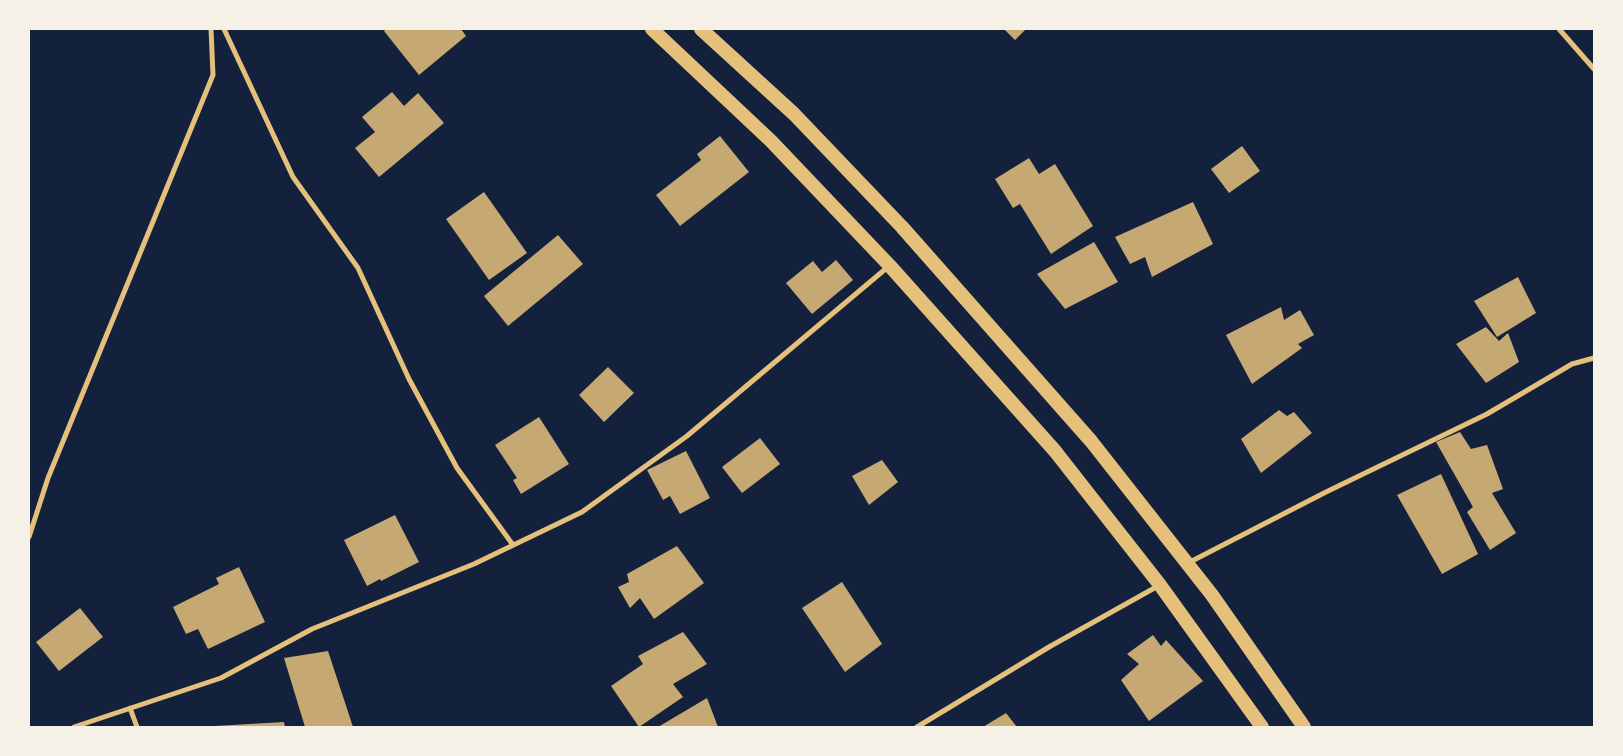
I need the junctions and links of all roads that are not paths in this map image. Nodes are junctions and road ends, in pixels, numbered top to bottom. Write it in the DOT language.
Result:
graph roads {
  1 [pos="211,29"];
  2 [pos="224,29"];
  3 [pos="652,29"];
  4 [pos="701,29"];
  5 [pos="1559,29"];
  6 [pos="1594,69"];
  7 [pos="890,266"];
  8 [pos="1594,358"];
  9 [pos="29,537"];
  10 [pos="513,545"];
  11 [pos="1188,563"];
  12 [pos="1160,585"];
  13 [pos="130,708"];
  14 [pos="74,727"];
  15 [pos="137,727"];
  16 [pos="917,727"];
  17 [pos="1262,727"];
  18 [pos="1304,727"];
  1 -- 9 [label="street"];
  2 -- 10 [label="street"];
  3 -- 7 [label="highway"];
  4 -- 11 [label="highway"];
  5 -- 6 [label="street"];
  7 -- 10 [label="street"];
  7 -- 12 [label="highway"];
  8 -- 11 [label="street"];
  10 -- 13 [label="street"];
  11 -- 18 [label="highway"];
  12 -- 16 [label="street"];
  12 -- 17 [label="highway"];
  13 -- 14 [label="street"];
  13 -- 15 [label="street"];
}
